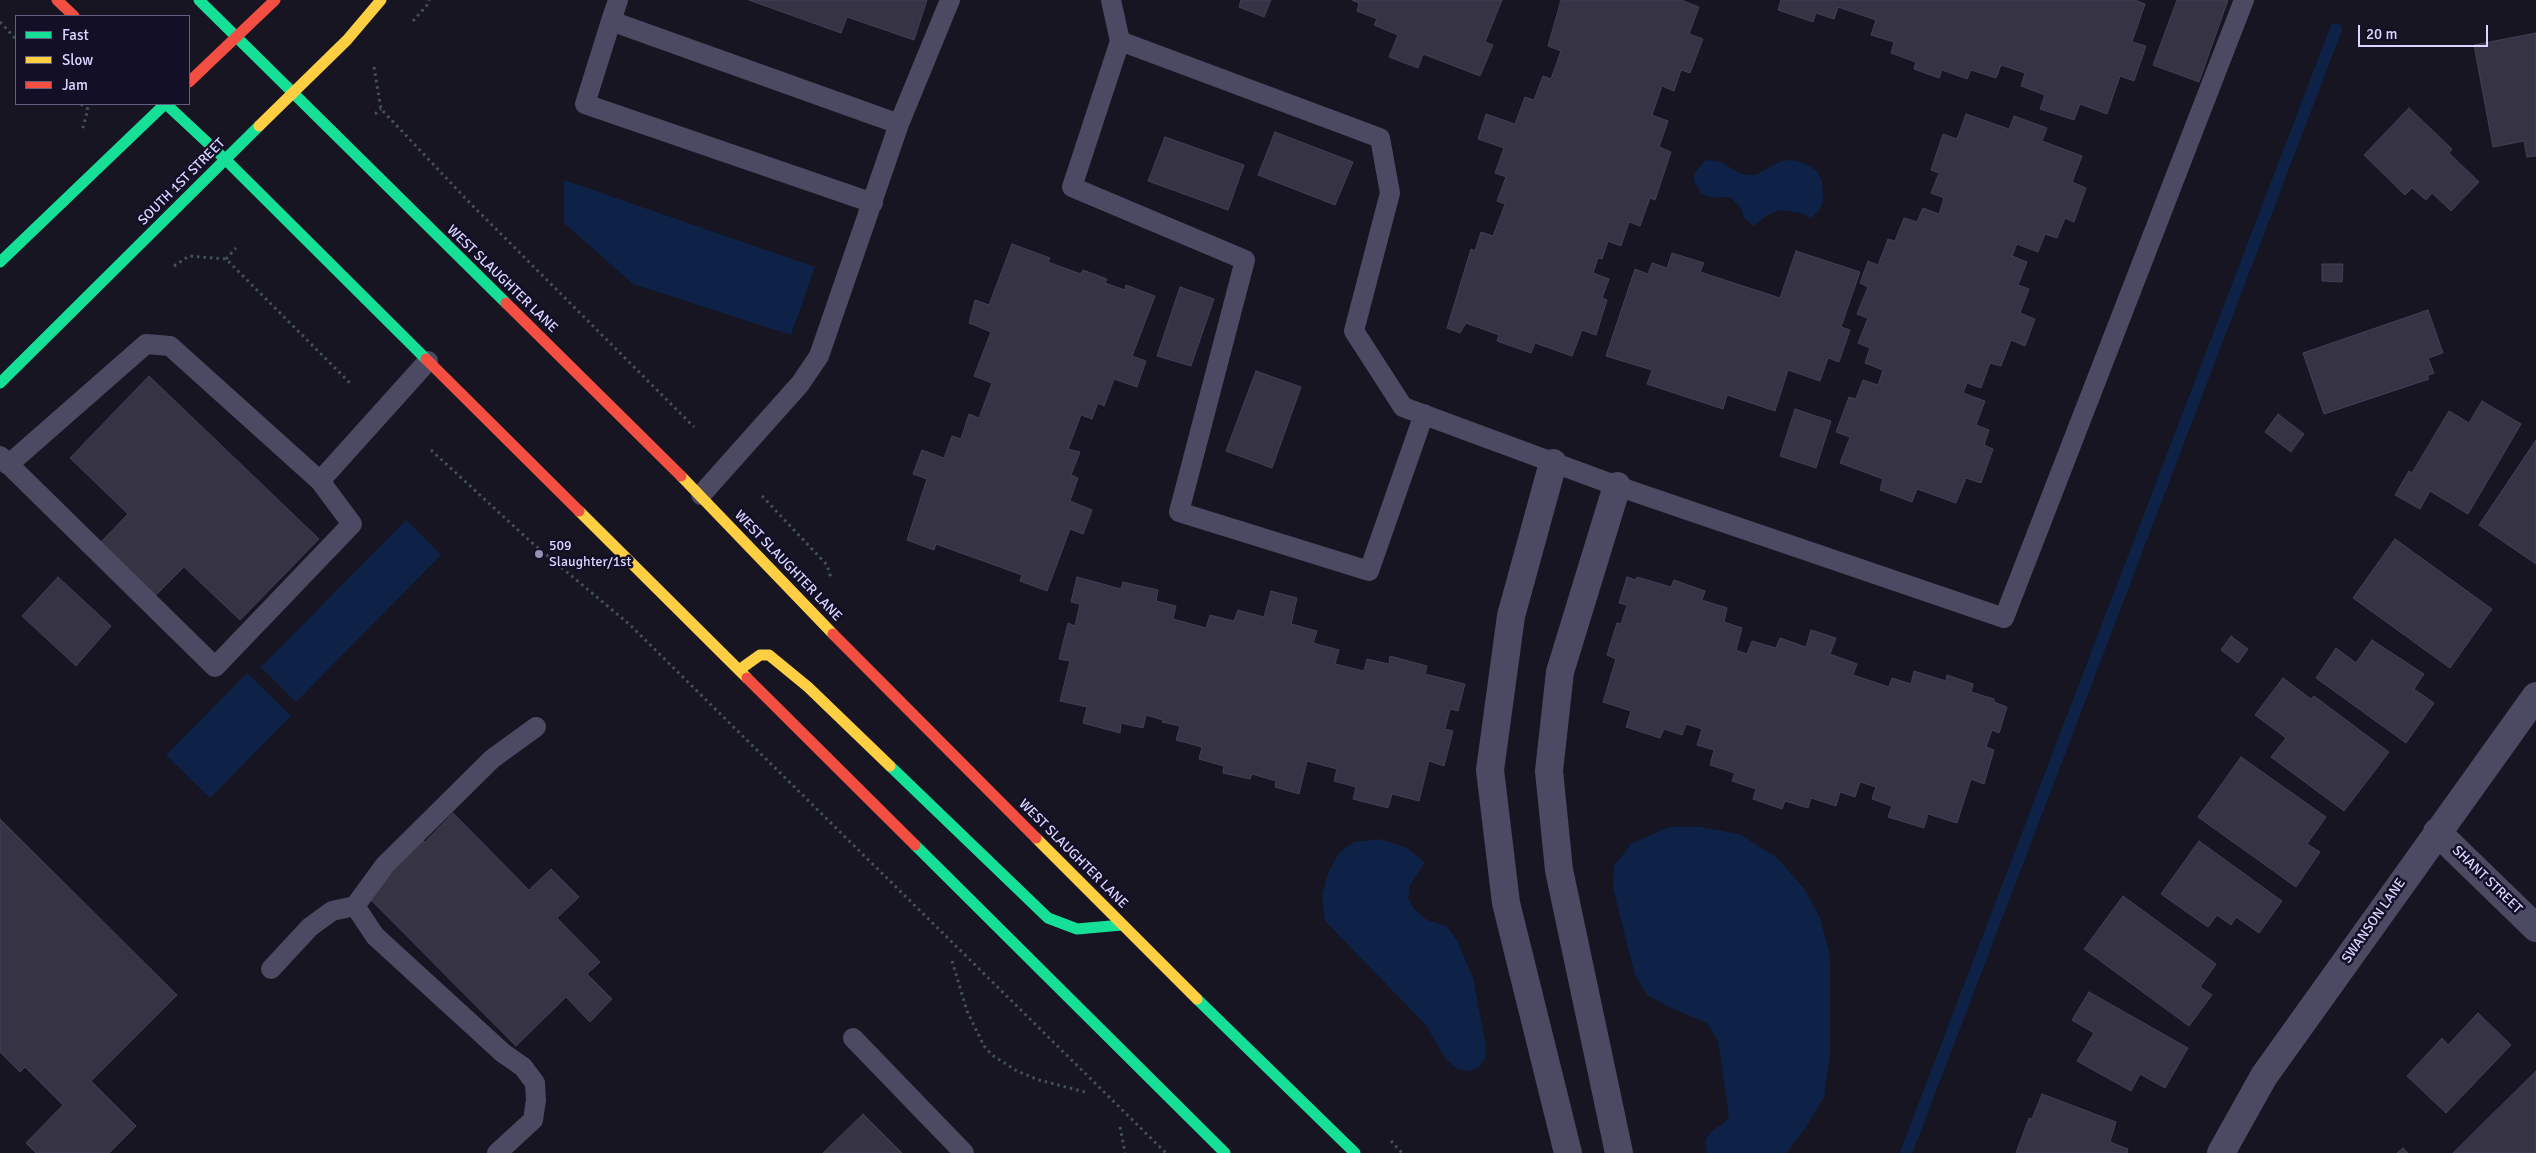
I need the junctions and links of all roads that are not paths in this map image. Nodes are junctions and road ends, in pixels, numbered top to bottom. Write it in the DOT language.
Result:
graph roads {
  1 [pos="57,0"];
  2 [pos="199,0"];
  3 [pos="275,0"];
  4 [pos="381,0"];
  5 [pos="618,0"];
  6 [pos="950,0"];
  7 [pos="1111,0"];
  8 [pos="2244,0"];
  9 [pos="73,15"];
  10 [pos="610,21"];
  11 [pos="238,36"];
  12 [pos="1120,41"];
  13 [pos="190,81"];
  14 [pos="292,94"];
  15 [pos="165,105"];
  16 [pos="167,105"];
  17 [pos="899,124"];
  18 [pos="226,160"];
  19 [pos="872,203"];
  20 [pos="0,262"];
  21 [pos="428,361"];
  22 [pos="0,383"];
  23 [pos="1424,414"];
  24 [pos="4,460"];
  25 [pos="1553,462"];
  26 [pos="320,481"];
  27 [pos="1618,486"];
  28 [pos="701,495"];
  29 [pos="739,670"];
  30 [pos="2536,696"];
  31 [pos="536,727"];
  32 [pos="2437,832"];
  33 [pos="355,906"];
  34 [pos="1122,925"];
  35 [pos="2536,928"];
  36 [pos="271,970"];
  37 [pos="853,1038"];
  38 [pos="497,1153"];
  39 [pos="964,1153"];
  40 [pos="1226,1153"];
  41 [pos="1355,1153"];
  42 [pos="1568,1153"];
  43 [pos="1619,1153"];
  44 [pos="2221,1153"];
  1 -- 9 [label="main road"];
  2 -- 11 [label="main road, WEST SLAUGHTER LANE"];
  3 -- 11 [label="main road"];
  4 -- 14 [label="main road, SOUTH 1ST STREET"];
  5 -- 10 [label="lane"];
  6 -- 17 [label="lane"];
  7 -- 12 [label="lane"];
  8 -- 27 [label="lane"];
  10 -- 17 [label="lane"];
  10 -- 19 [label="lane"];
  11 -- 13 [label="main road"];
  11 -- 14 [label="main road, WEST SLAUGHTER LANE"];
  12 -- 23 [label="lane"];
  12 -- 23 [label="lane"];
  14 -- 18 [label="main road, SOUTH 1ST STREET"];
  14 -- 28 [label="main road, WEST SLAUGHTER LANE"];
  15 -- 20 [label="main road"];
  16 -- 18 [label="main road"];
  17 -- 19 [label="lane"];
  18 -- 21 [label="main road"];
  18 -- 22 [label="main road, SOUTH 1ST STREET"];
  19 -- 28 [label="lane"];
  21 -- 26 [label="lane"];
  21 -- 29 [label="main road"];
  23 -- 25 [label="lane"];
  24 -- 26 [label="lane"];
  24 -- 26 [label="lane"];
  25 -- 27 [label="lane"];
  25 -- 42 [label="street"];
  27 -- 43 [label="street"];
  28 -- 34 [label="main road, WEST SLAUGHTER LANE"];
  29 -- 34 [label="main road"];
  29 -- 40 [label="main road"];
  30 -- 32 [label="street, SWANSON LANE"];
  31 -- 33 [label="lane"];
  32 -- 35 [label="street, SHANT STREET"];
  32 -- 44 [label="street, SWANSON LANE"];
  33 -- 36 [label="lane"];
  33 -- 38 [label="lane"];
  34 -- 41 [label="main road, WEST SLAUGHTER LANE"];
  37 -- 39 [label="lane"];
}
